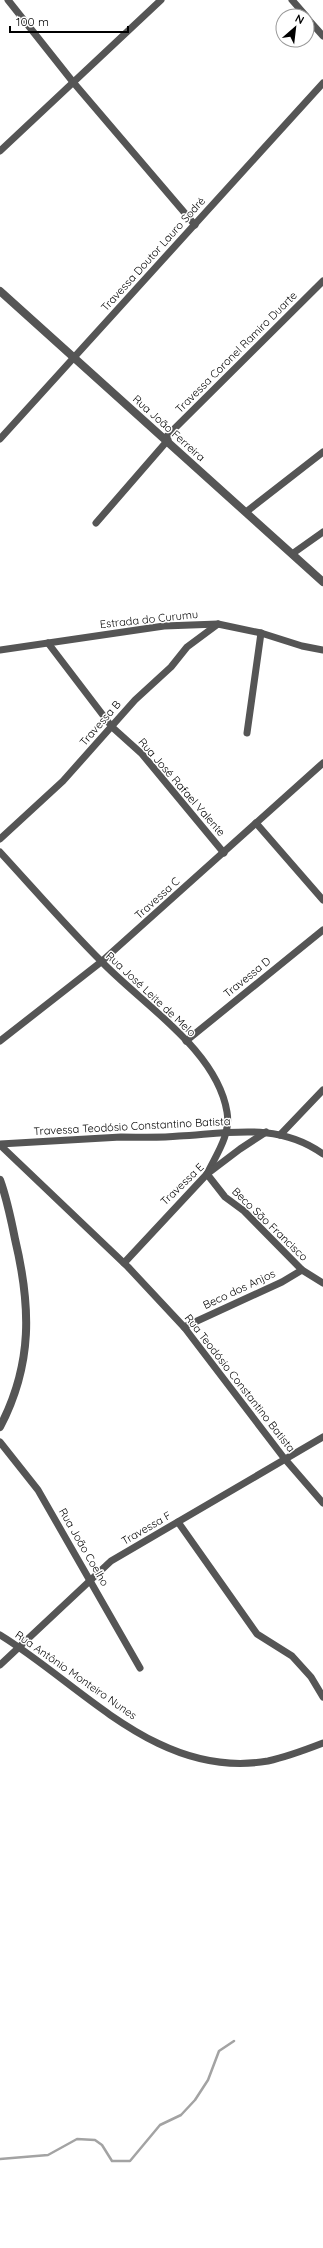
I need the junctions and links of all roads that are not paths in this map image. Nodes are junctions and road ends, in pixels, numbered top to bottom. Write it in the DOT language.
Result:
graph roads {
  1 [pos="8,0"];
  2 [pos="161,0"];
  3 [pos="292,0"];
  4 [pos="299,8"];
  5 [pos="315,27"];
  6 [pos="323,36"];
  7 [pos="73,82"];
  8 [pos="323,83"];
  9 [pos="0,151"];
  10 [pos="195,224"];
  11 [pos="323,281"];
  12 [pos="0,291"];
  13 [pos="75,358"];
  14 [pos="0,439"];
  15 [pos="167,439"];
  16 [pos="323,452"];
  17 [pos="246,512"];
  18 [pos="96,523"];
  19 [pos="323,532"];
  20 [pos="292,554"];
  21 [pos="323,582"];
  22 [pos="218,624"];
  23 [pos="261,633"];
  24 [pos="48,643"];
  25 [pos="0,650"];
  26 [pos="323,650"];
  27 [pos="112,727"];
  28 [pos="247,733"];
  29 [pos="323,763"];
  30 [pos="256,824"];
  31 [pos="0,839"];
  32 [pos="0,852"];
  33 [pos="224,853"];
  34 [pos="323,900"];
  35 [pos="323,930"];
  36 [pos="101,962"];
  37 [pos="0,1041"];
  38 [pos="186,1041"];
  39 [pos="323,1090"];
  40 [pos="228,1131"];
  41 [pos="266,1132"];
  42 [pos="280,1135"];
  43 [pos="0,1144"];
  44 [pos="323,1154"];
  45 [pos="207,1174"];
  46 [pos="0,1180"];
  47 [pos="3,1196"];
  48 [pos="124,1263"];
  49 [pos="302,1270"];
  50 [pos="323,1283"];
  51 [pos="184,1327"];
  52 [pos="0,1427"];
  53 [pos="323,1437"];
  54 [pos="0,1442"];
  55 [pos="284,1458"];
  56 [pos="323,1503"];
  57 [pos="178,1522"];
  58 [pos="90,1580"];
  59 [pos="0,1635"];
  60 [pos="18,1647"];
  61 [pos="0,1665"];
  62 [pos="140,1668"];
  63 [pos="323,1697"];
  64 [pos="323,1744"];
  1 -- 7 [label="street"];
  2 -- 7 [label="street"];
  3 -- 4 [label="street"];
  5 -- 6 [label="street"];
  7 -- 9 [label="street"];
  7 -- 10 [label="street"];
  8 -- 10 [label="street, Travessa Doutor Lauro Sodré"];
  10 -- 13 [label="street, Travessa Doutor Lauro Sodré"];
  11 -- 15 [label="street, Travessa Coronel Ramiro Duarte"];
  12 -- 13 [label="street, Rua João Ferreira"];
  13 -- 14 [label="street, Travessa Doutor Lauro Sodré"];
  13 -- 15 [label="street, Rua João Ferreira"];
  15 -- 17 [label="street, Rua João Ferreira"];
  15 -- 18 [label="street, Travessa Coronel Ramiro Duarte"];
  16 -- 17 [label="street"];
  17 -- 20 [label="street, Rua João Ferreira"];
  19 -- 20 [label="street"];
  20 -- 21 [label="street, Rua João Ferreira"];
  22 -- 23 [label="street, Estrada do Curumu"];
  22 -- 24 [label="street, Estrada do Curumu"];
  22 -- 27 [label="street, Travessa B"];
  23 -- 26 [label="street, Estrada do Curumu"];
  23 -- 28 [label="street"];
  24 -- 25 [label="street, Estrada do Curumu"];
  24 -- 27 [label="street, Rua José Rafael Valente"];
  27 -- 31 [label="street, Travessa B"];
  27 -- 33 [label="street, Rua José Rafael Valente"];
  29 -- 30 [label="street, Travessa C"];
  30 -- 33 [label="street, Travessa C"];
  30 -- 34 [label="street"];
  32 -- 36 [label="street, Rua José Leite de Melo"];
  33 -- 36 [label="street, Travessa C"];
  35 -- 38 [label="street, Travessa D"];
  36 -- 37 [label="street, Travessa C"];
  36 -- 38 [label="street, Rua José Leite de Melo"];
  38 -- 40 [label="street, Rua José Leite de Melo"];
  39 -- 42 [label="street"];
  40 -- 41 [label="street, Travessa Teodósio Constantino Batista"];
  40 -- 43 [label="street, Travessa Teodósio Constantino Batista"];
  40 -- 45 [label="street"];
  41 -- 42 [label="street"];
  41 -- 45 [label="street, Travessa E"];
  42 -- 44 [label="street"];
  43 -- 48 [label="street, Rua Teodósio Constantino Batista"];
  45 -- 48 [label="street, Travessa E"];
  45 -- 49 [label="street, Beco São Francisco"];
  46 -- 47 [label="street"];
  47 -- 52 [label="street"];
  48 -- 51 [label="street, Rua Teodósio Constantino Batista"];
  49 -- 50 [label="street, Beco São Francisco"];
  49 -- 51 [label="street, Beco dos Anjos"];
  51 -- 55 [label="street, Rua Teodósio Constantino Batista"];
  53 -- 55 [label="street, Travessa F"];
  54 -- 58 [label="street, Rua João Coelho"];
  55 -- 56 [label="street, Rua Teodósio Constantino Batista"];
  55 -- 57 [label="street, Travessa F"];
  57 -- 58 [label="street, Travessa F"];
  57 -- 63 [label="street"];
  58 -- 60 [label="street, Travessa F"];
  58 -- 62 [label="street, Rua João Coelho"];
  59 -- 60 [label="street, Rua Antônio Monteiro Nunes"];
  60 -- 61 [label="street, Travessa F"];
  60 -- 64 [label="street, Rua Antônio Monteiro Nunes"];
}
